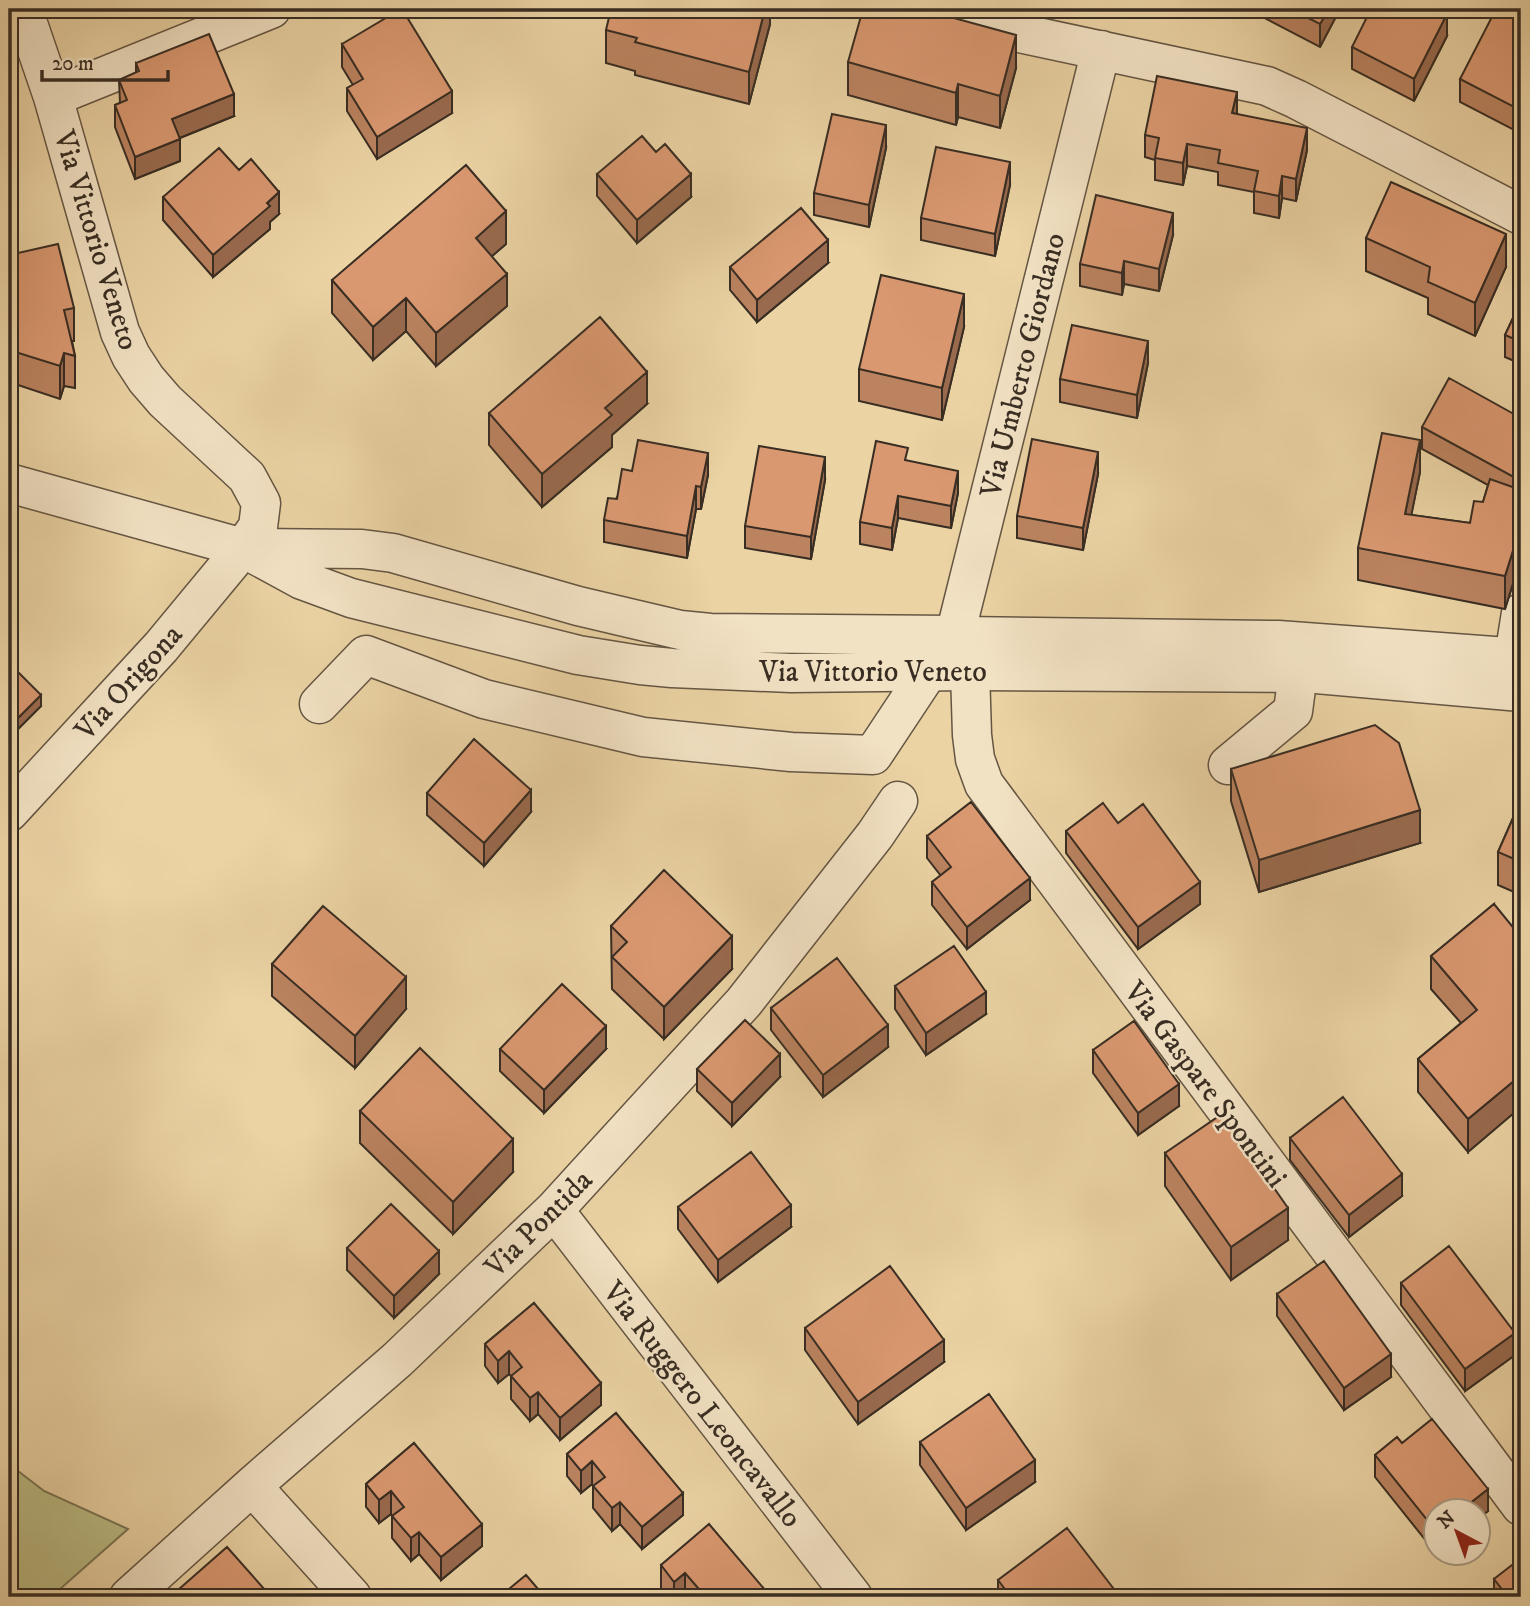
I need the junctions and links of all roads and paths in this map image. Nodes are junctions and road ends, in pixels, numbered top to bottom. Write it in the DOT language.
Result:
graph roads {
  1 [pos="23,9"];
  2 [pos="271,9"];
  3 [pos="907,9"];
  4 [pos="1101,50"];
  5 [pos="53,97"];
  6 [pos="1521,215"];
  7 [pos="9,483"];
  8 [pos="243,548"];
  9 [pos="1521,613"];
  10 [pos="955,635"];
  11 [pos="928,671"];
  12 [pos="970,671"];
  13 [pos="1298,673"];
  14 [pos="1516,674"];
  15 [pos="319,704"];
  16 [pos="1228,765"];
  17 [pos="898,801"];
  18 [pos="9,812"];
  19 [pos="554,1210"];
  20 [pos="251,1486"];
  21 [pos="1521,1506"];
  22 [pos="129,1597"];
  23 [pos="352,1597"];
  24 [pos="853,1597"];
  1 -- 5 [label="street, Via Vittorio Veneto"];
  2 -- 5 [label="street"];
  3 -- 4 [label="street"];
  4 -- 6 [label="street"];
  4 -- 10 [label="street, Via Umberto Giordano"];
  5 -- 8 [label="street, Via Vittorio Veneto"];
  7 -- 8 [label="street"];
  8 -- 10 [label="street, Via Vittorio Veneto"];
  8 -- 11 [label="street, Via Vittorio Veneto"];
  8 -- 18 [label="street, Via Origona"];
  9 -- 14 [label="street"];
  10 -- 11 [label="street, Via Umberto Giordano"];
  10 -- 12 [label="street, Via Gaspare Spontini"];
  10 -- 14 [label="street, Via Vittorio Veneto"];
  11 -- 12 [label="street, Via Vittorio Veneto"];
  11 -- 15 [label="street, Via Umberto Giordano"];
  12 -- 13 [label="street, Via Vittorio Veneto"];
  12 -- 21 [label="street, Via Gaspare Spontini"];
  13 -- 14 [label="street, Via Vittorio Veneto"];
  13 -- 16 [label="street"];
  17 -- 19 [label="street, Via Pontida"];
  19 -- 20 [label="street, Via Pontida"];
  19 -- 24 [label="street, Via Ruggero Leoncavallo"];
  20 -- 22 [label="street, Via Pontida"];
  20 -- 23 [label="street"];
}
